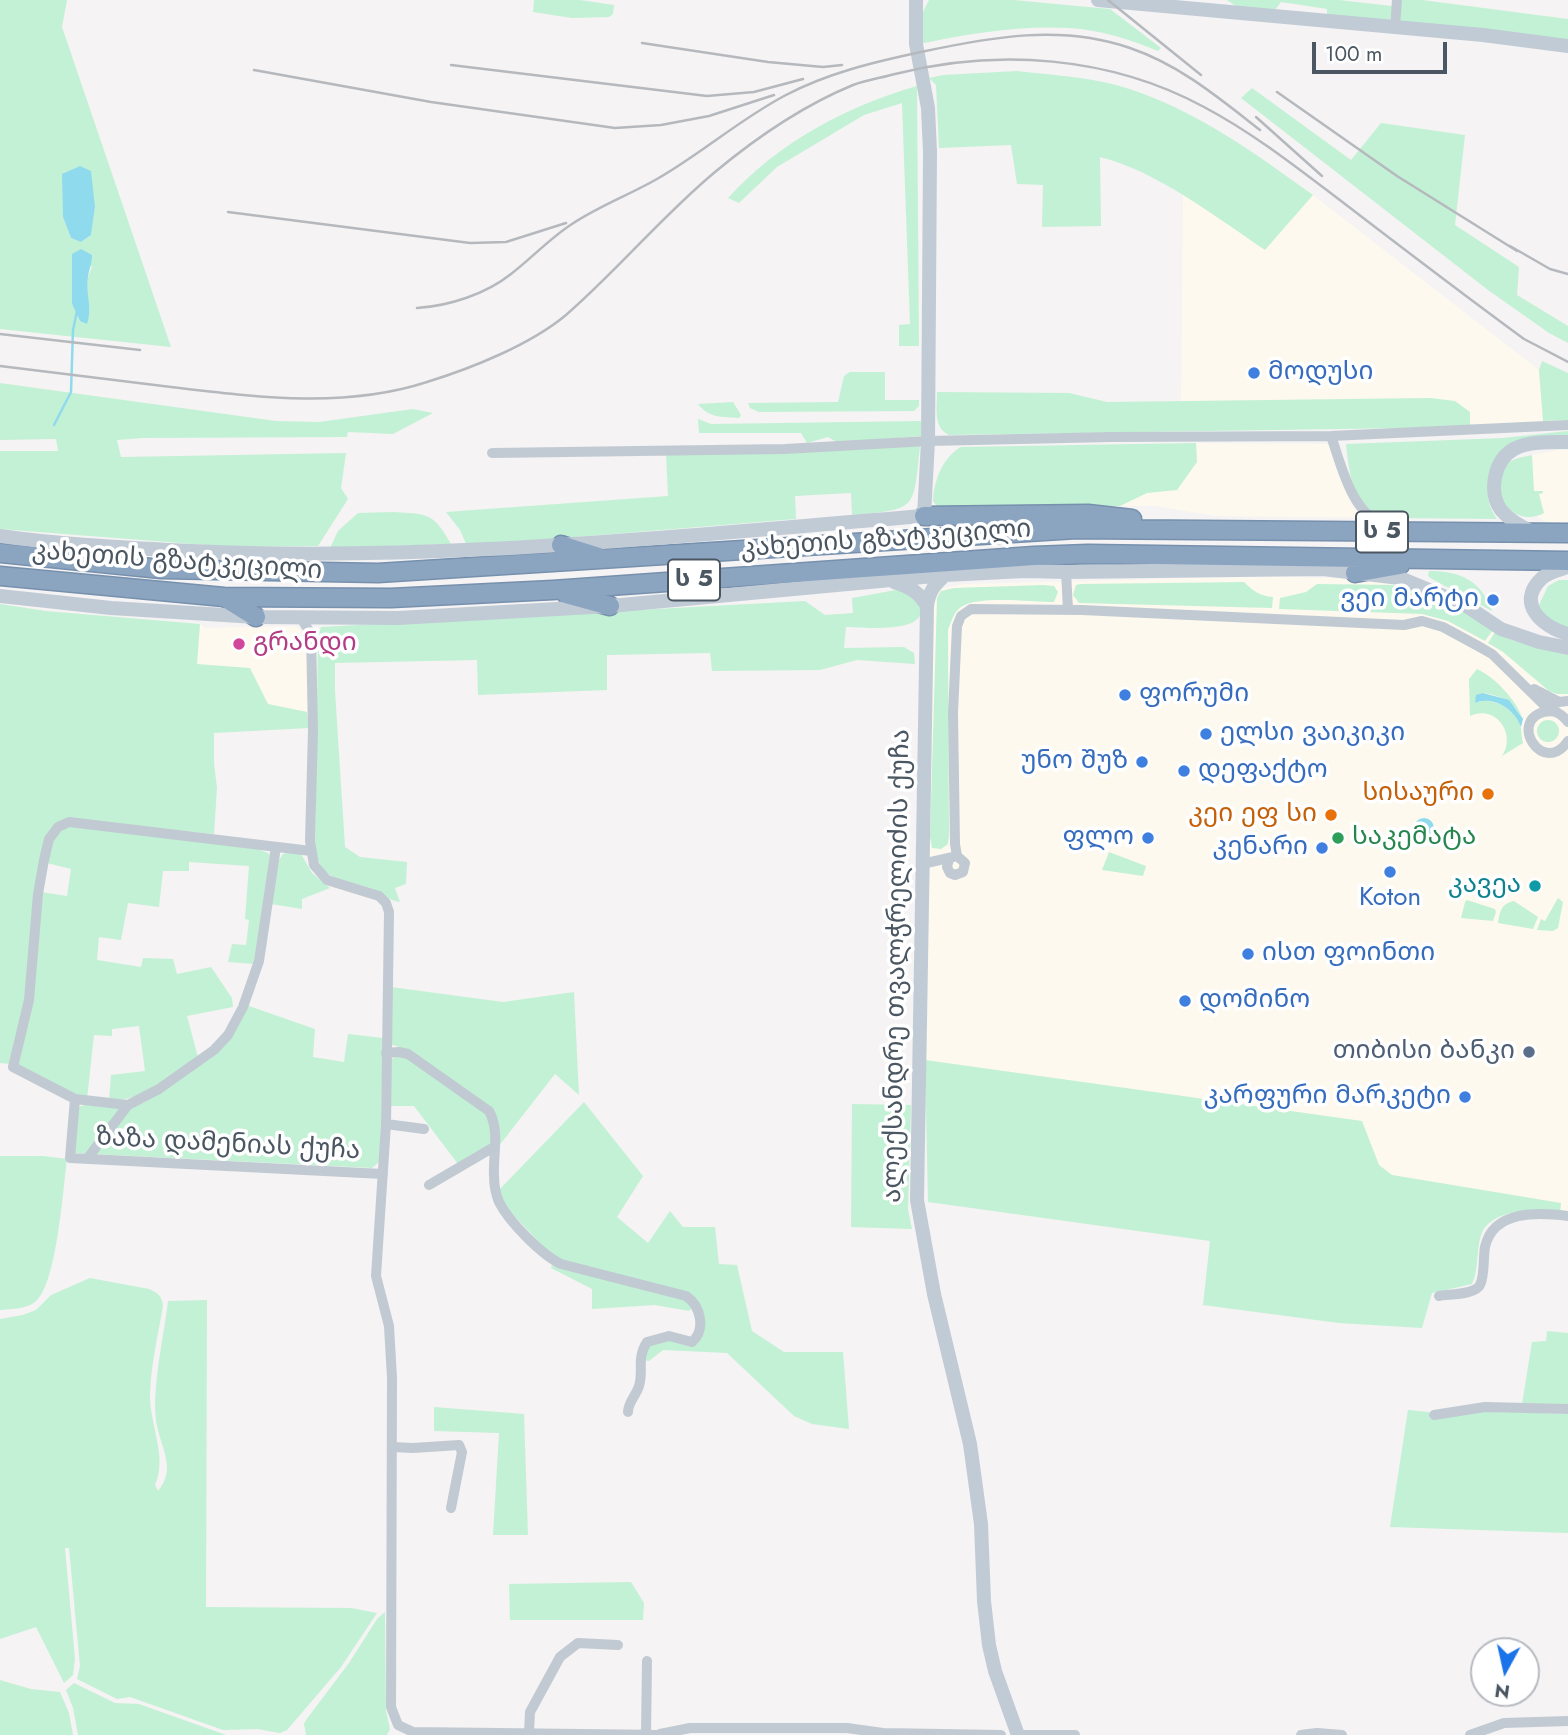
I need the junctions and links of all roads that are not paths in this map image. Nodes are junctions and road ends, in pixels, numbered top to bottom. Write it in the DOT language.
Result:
graph roads {
  1 [pos="916,0"];
  2 [pos="1098,0"];
  3 [pos="1397,0"];
  4 [pos="1201,4"];
  5 [pos="1395,27"];
  6 [pos="1568,46"];
  7 [pos="1568,425"];
  8 [pos="1331,436"];
  9 [pos="929,441"];
  10 [pos="1568,442"];
  11 [pos="492,453"];
  12 [pos="924,516"];
  13 [pos="1229,529"];
  14 [pos="1398,532"];
  15 [pos="1534,533"];
  16 [pos="1568,533"];
  17 [pos="0,536"];
  18 [pos="561,545"];
  19 [pos="0,553"];
  20 [pos="1438,558"];
  21 [pos="609,560"];
  22 [pos="1568,561"];
  23 [pos="1568,567"];
  24 [pos="1066,572"];
  25 [pos="1355,573"];
  26 [pos="945,575"];
  27 [pos="0,576"];
  28 [pos="886,580"];
  29 [pos="553,590"];
  30 [pos="0,596"];
  31 [pos="224,597"];
  32 [pos="610,606"];
  33 [pos="927,606"];
  34 [pos="1068,610"];
  35 [pos="256,617"];
  36 [pos="301,618"];
  37 [pos="321,618"];
  38 [pos="311,634"];
  39 [pos="1568,634"];
  40 [pos="1568,648"];
  41 [pos="1514,675"];
  42 [pos="1568,701"];
  43 [pos="1564,716"];
  44 [pos="1568,741"];
  45 [pos="276,847"];
  46 [pos="311,850"];
  47 [pos="953,858"];
  48 [pos="922,864"];
  49 [pos="948,871"];
  50 [pos="386,1053"];
  51 [pos="75,1099"];
  52 [pos="128,1105"];
  53 [pos="386,1124"];
  54 [pos="424,1129"];
  55 [pos="494,1146"];
  56 [pos="87,1159"];
  57 [pos="383,1174"];
  58 [pos="429,1185"];
  59 [pos="1568,1216"];
  60 [pos="1439,1296"];
  61 [pos="1568,1409"];
  62 [pos="628,1412"];
  63 [pos="1434,1415"];
  64 [pos="392,1447"];
  65 [pos="451,1508"];
  66 [pos="618,1645"];
  67 [pos="647,1661"];
  68 [pos="1568,1721"];
  69 [pos="396,1730"];
  70 [pos="771,1731"];
  71 [pos="530,1732"];
  72 [pos="646,1734"];
  73 [pos="663,1734"];
  74 [pos="879,1734"];
  75 [pos="1001,1735"];
  76 [pos="1021,1735"];
  77 [pos="1075,1735"];
  78 [pos="1301,1735"];
  79 [pos="1342,1735"];
  80 [pos="1470,1735"];
  1 -- 9 [label="street"];
  2 -- 4 [label="street"];
  3 -- 5 [label="street"];
  4 -- 5 [label="street"];
  5 -- 6 [label="street"];
  7 -- 8 [label="street"];
  8 -- 9 [label="street"];
  8 -- 14 [label="street"];
  9 -- 11 [label="street"];
  9 -- 12 [label="street"];
  10 -- 15 [label="street"];
  12 -- 13 [label="highway"];
  12 -- 18 [label="street, კახეთის გზატკეცილი"];
  13 -- 14 [label="highway, კახეთის გზატკეცილი / ს 5"];
  13 -- 21 [label="highway, კახეთის გზატკეცილი / ს 5"];
  14 -- 15 [label="highway, კახეთის გზატკეცილი / ს 5"];
  15 -- 16 [label="highway, კახეთის გზატკეცილი / ს 5"];
  17 -- 18 [label="street, კახეთის გზატკეცილი"];
  18 -- 21 [label="highway"];
  19 -- 21 [label="highway, კახეთის გზატკეცილი / ს 5"];
  20 -- 22 [label="highway, კახეთის გზატკეცილი / ს 5"];
  20 -- 25 [label="highway"];
  20 -- 29 [label="highway, კახეთის გზატკეცილი / ს 5"];
  23 -- 39 [label="street"];
  24 -- 25 [label="street, კახეთის გზატკეცილი"];
  24 -- 26 [label="street, კახეთის გზატკეცილი"];
  24 -- 34 [label="street"];
  25 -- 40 [label="street, კახეთის გზატკეცილი"];
  26 -- 28 [label="street, კახეთის გზატკეცილი"];
  26 -- 33 [label="street"];
  27 -- 31 [label="highway, კახეთის გზატკეცილი / ს 5"];
  28 -- 32 [label="street, კახეთის გზატკეცილი"];
  28 -- 33 [label="street"];
  29 -- 31 [label="highway, კახეთის გზატკეცილი / ს 5"];
  29 -- 32 [label="highway"];
  30 -- 35 [label="street, კახეთის გზატკეცილი"];
  31 -- 35 [label="highway"];
  32 -- 37 [label="street, კახეთის გზატკეცილი"];
  33 -- 48 [label="street, ალექსანდრე თვალჭრელიძის ქუჩა"];
  34 -- 41 [label="street"];
  34 -- 47 [label="street"];
  35 -- 36 [label="street, კახეთის გზატკეცილი"];
  36 -- 37 [label="street, კახეთის გზატკეცილი"];
  36 -- 38 [label="street"];
  37 -- 38 [label="street"];
  38 -- 46 [label="street"];
  41 -- 42 [label="street"];
  41 -- 43 [label="street"];
  43 -- 44 [label="street"];
  45 -- 46 [label="street"];
  45 -- 51 [label="street"];
  45 -- 52 [label="street"];
  46 -- 50 [label="street"];
  47 -- 48 [label="street"];
  47 -- 49 [label="street"];
  47 -- 49 [label="street"];
  48 -- 49 [label="street"];
  48 -- 76 [label="street, ალექსანდრე თვალჭრელიძის ქუჩა"];
  50 -- 53 [label="street"];
  50 -- 55 [label="street"];
  51 -- 52 [label="street"];
  51 -- 56 [label="street, ზაზა დამენიას ქუჩა"];
  52 -- 56 [label="street"];
  53 -- 54 [label="street"];
  53 -- 57 [label="street"];
  55 -- 58 [label="street"];
  55 -- 62 [label="street"];
  56 -- 57 [label="street, ზაზა დამენიას ქუჩა"];
  57 -- 64 [label="street"];
  59 -- 60 [label="street"];
  61 -- 63 [label="street"];
  64 -- 65 [label="street"];
  64 -- 69 [label="street"];
  66 -- 71 [label="street"];
  67 -- 72 [label="street"];
  68 -- 80 [label="street"];
  69 -- 71 [label="street"];
  70 -- 73 [label="street"];
  70 -- 74 [label="street"];
  71 -- 72 [label="street"];
  72 -- 73 [label="street"];
  74 -- 75 [label="street"];
  76 -- 77 [label="street"];
  78 -- 79 [label="street"];
}
